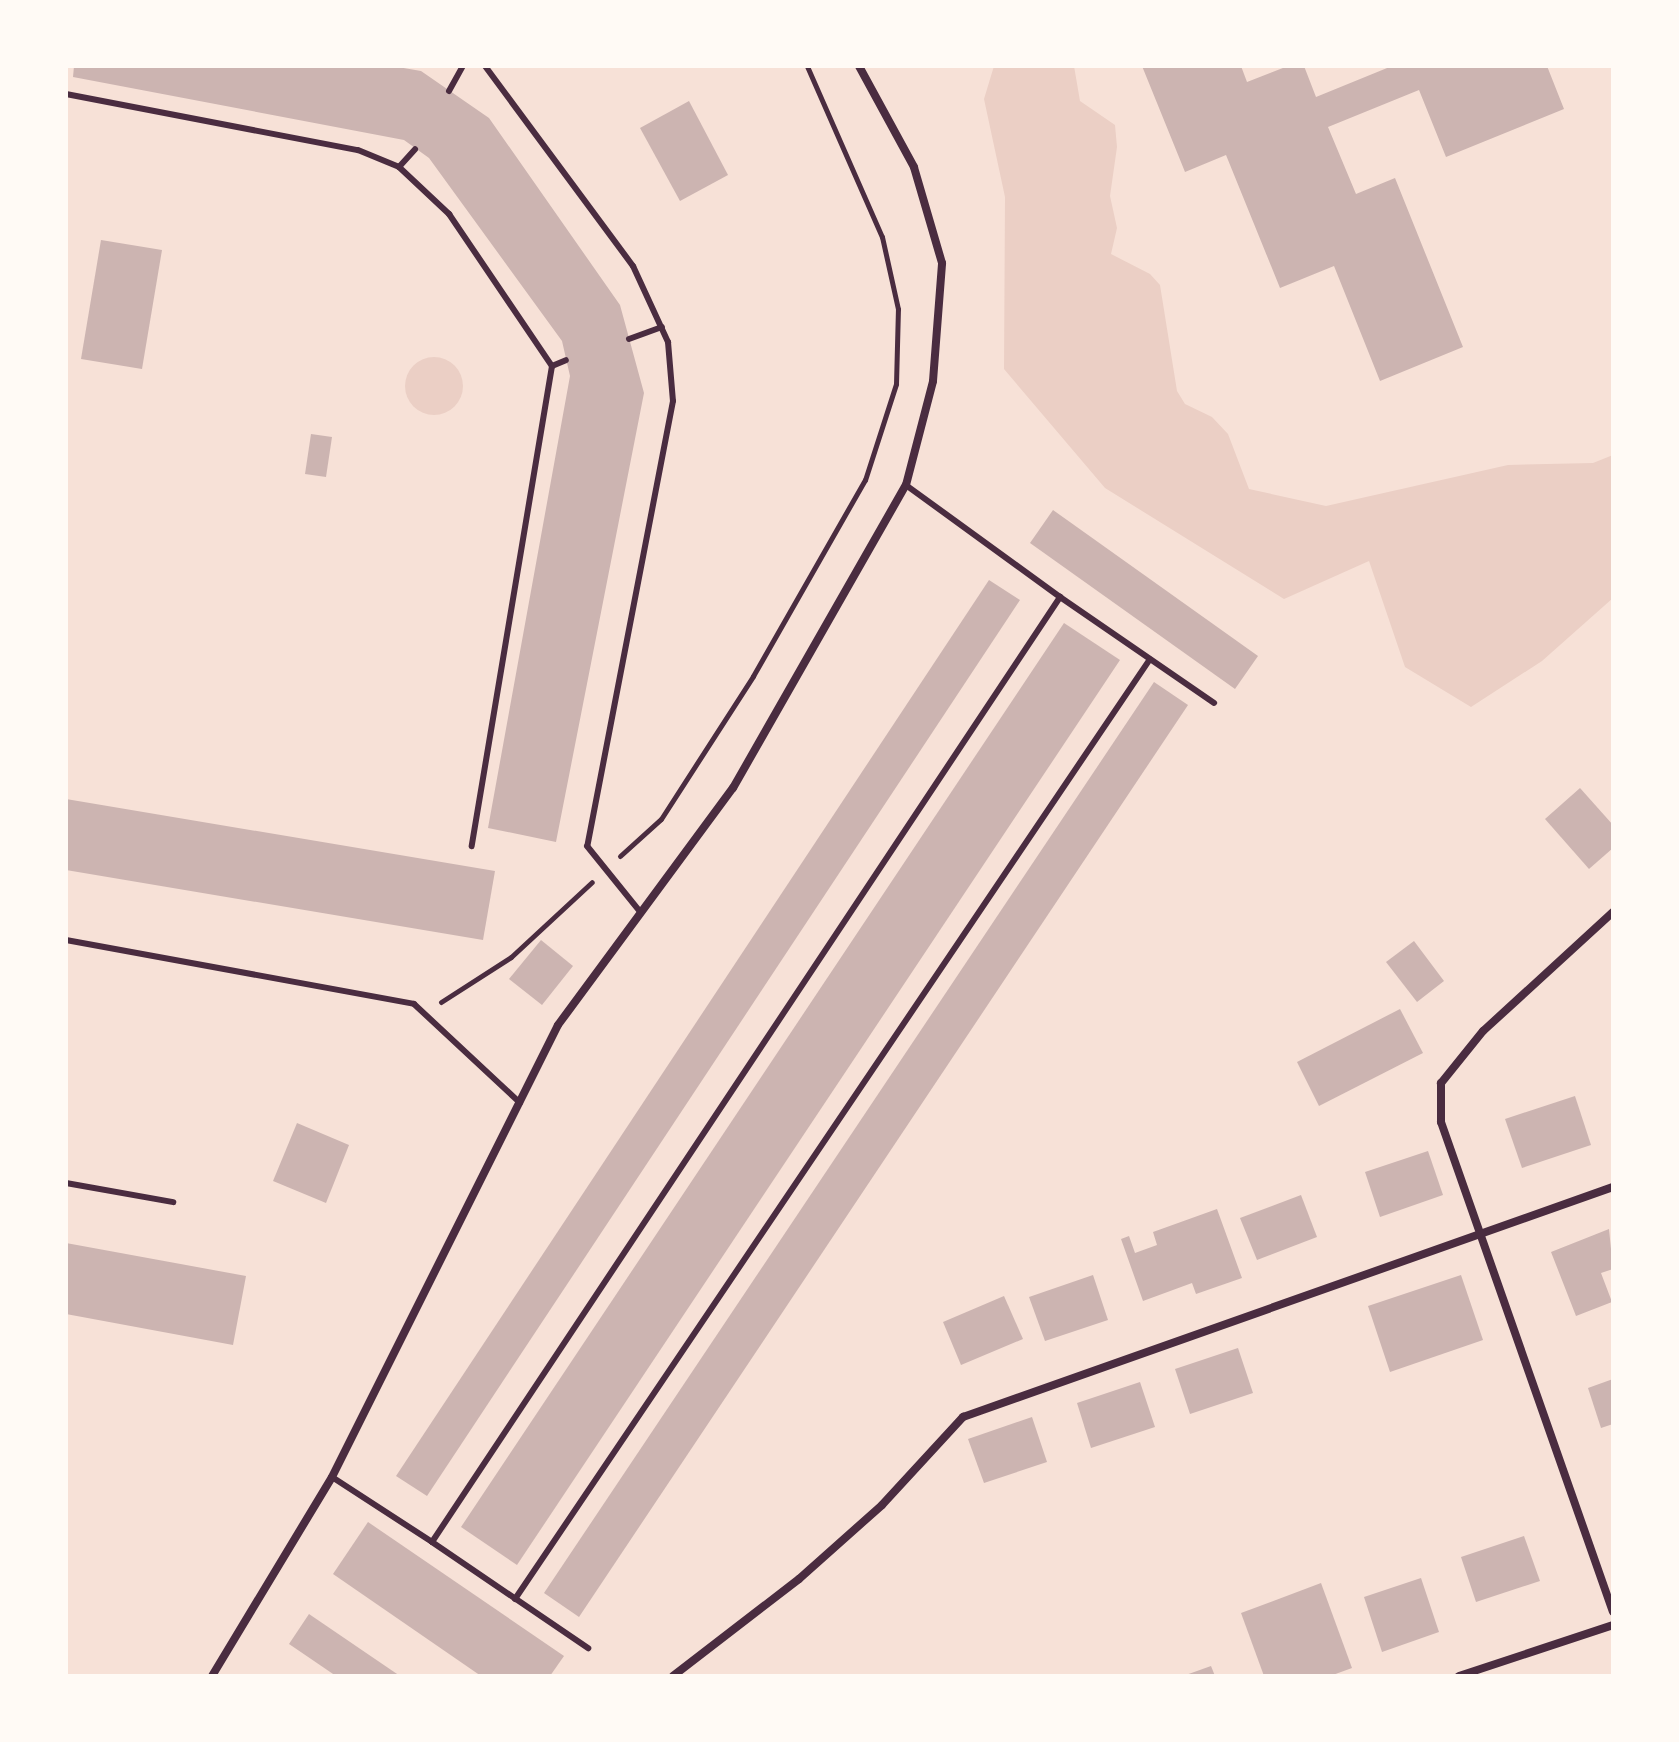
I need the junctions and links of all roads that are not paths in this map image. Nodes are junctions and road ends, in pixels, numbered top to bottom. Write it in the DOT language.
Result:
graph roads {
  1 [pos="463,66"];
  2 [pos="485,66"];
  3 [pos="859,66"];
  4 [pos="449,91"];
  5 [pos="66,94"];
  6 [pos="415,149"];
  7 [pos="399,167"];
  8 [pos="662,327"];
  9 [pos="629,339"];
  10 [pos="566,360"];
  11 [pos="552,366"];
  12 [pos="906,485"];
  13 [pos="1060,597"];
  14 [pos="1150,659"];
  15 [pos="1214,703"];
  16 [pos="472,846"];
  17 [pos="1613,912"];
  18 [pos="641,913"];
  19 [pos="66,940"];
  20 [pos="520,1103"];
  21 [pos="66,1183"];
  22 [pos="1613,1187"];
  23 [pos="173,1202"];
  24 [pos="1481,1234"];
  25 [pos="332,1477"];
  26 [pos="432,1542"];
  27 [pos="515,1599"];
  28 [pos="1613,1612"];
  29 [pos="1613,1625"];
  30 [pos="588,1648"];
  31 [pos="212,1676"];
  32 [pos="673,1676"];
  33 [pos="1459,1676"];
  1 -- 4 [label="lane"];
  2 -- 8 [label="lane"];
  3 -- 12 [label="street"];
  5 -- 7 [label="lane"];
  6 -- 7 [label="lane"];
  7 -- 11 [label="lane"];
  8 -- 9 [label="lane"];
  8 -- 18 [label="lane"];
  10 -- 11 [label="lane"];
  11 -- 16 [label="lane"];
  12 -- 13 [label="lane"];
  12 -- 18 [label="street"];
  13 -- 14 [label="lane"];
  13 -- 26 [label="lane"];
  14 -- 15 [label="lane"];
  14 -- 27 [label="lane"];
  17 -- 24 [label="street"];
  18 -- 20 [label="street"];
  19 -- 20 [label="lane"];
  20 -- 25 [label="street"];
  21 -- 23 [label="lane"];
  22 -- 24 [label="street"];
  24 -- 28 [label="street"];
  24 -- 32 [label="street"];
  25 -- 26 [label="lane"];
  25 -- 31 [label="street"];
  26 -- 27 [label="lane"];
  27 -- 30 [label="lane"];
  29 -- 33 [label="street"];
}
